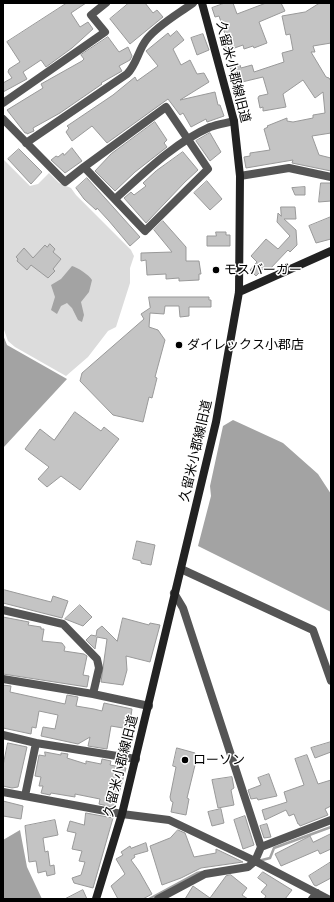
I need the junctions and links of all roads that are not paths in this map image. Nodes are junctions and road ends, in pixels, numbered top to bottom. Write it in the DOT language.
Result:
graph roads {
  1 [pos="106,3"];
  2 [pos="193,3"];
  3 [pos="202,3"];
  4 [pos="3,103"];
  5 [pos="3,118"];
  6 [pos="234,121"];
  7 [pos="189,138"];
  8 [pos="26,144"];
  9 [pos="84,167"];
  10 [pos="240,176"];
  11 [pos="331,177"];
  12 [pos="115,199"];
  13 [pos="331,251"];
  14 [pos="239,292"];
  15 [pos="181,569"];
  16 [pos="174,593"];
  17 [pos="3,610"];
  18 [pos="3,679"];
  19 [pos="331,681"];
  20 [pos="93,694"];
  21 [pos="149,706"];
  22 [pos="3,735"];
  23 [pos="36,743"];
  24 [pos="136,759"];
  25 [pos="3,792"];
  26 [pos="25,796"];
  27 [pos="122,814"];
  28 [pos="331,820"];
  29 [pos="261,847"];
  30 [pos="255,861"];
  31 [pos="169,893"];
  32 [pos="314,896"];
  33 [pos="96,899"];
  34 [pos="158,899"];
  35 [pos="176,899"];
  36 [pos="328,899"];
  1 -- 4 [label="street"];
  2 -- 8 [label="street"];
  3 -- 6 [label="street, 久留米小郡線旧道"];
  5 -- 8 [label="street"];
  6 -- 7 [label="street"];
  6 -- 10 [label="street, 久留米小郡線旧道"];
  7 -- 9 [label="street"];
  7 -- 12 [label="street"];
  7 -- 12 [label="street"];
  8 -- 9 [label="street"];
  9 -- 12 [label="street"];
  10 -- 11 [label="street"];
  10 -- 14 [label="street, 久留米小郡線旧道"];
  13 -- 14 [label="street"];
  14 -- 15 [label="street, 久留米小郡線旧道"];
  15 -- 16 [label="street, 久留米小郡線旧道"];
  15 -- 19 [label="street"];
  16 -- 21 [label="street, 久留米小郡線旧道"];
  16 -- 29 [label="street"];
  17 -- 20 [label="street"];
  18 -- 20 [label="street"];
  20 -- 21 [label="street"];
  21 -- 24 [label="street, 久留米小郡線旧道"];
  22 -- 23 [label="street"];
  23 -- 24 [label="street"];
  23 -- 26 [label="street"];
  24 -- 27 [label="street, 久留米小郡線旧道"];
  25 -- 26 [label="street"];
  26 -- 27 [label="street"];
  27 -- 30 [label="street"];
  27 -- 33 [label="street, 久留米小郡線旧道"];
  28 -- 29 [label="street"];
  29 -- 30 [label="street"];
  30 -- 31 [label="street"];
  30 -- 32 [label="street"];
  31 -- 34 [label="street"];
  31 -- 35 [label="street"];
  32 -- 36 [label="street"];
}
